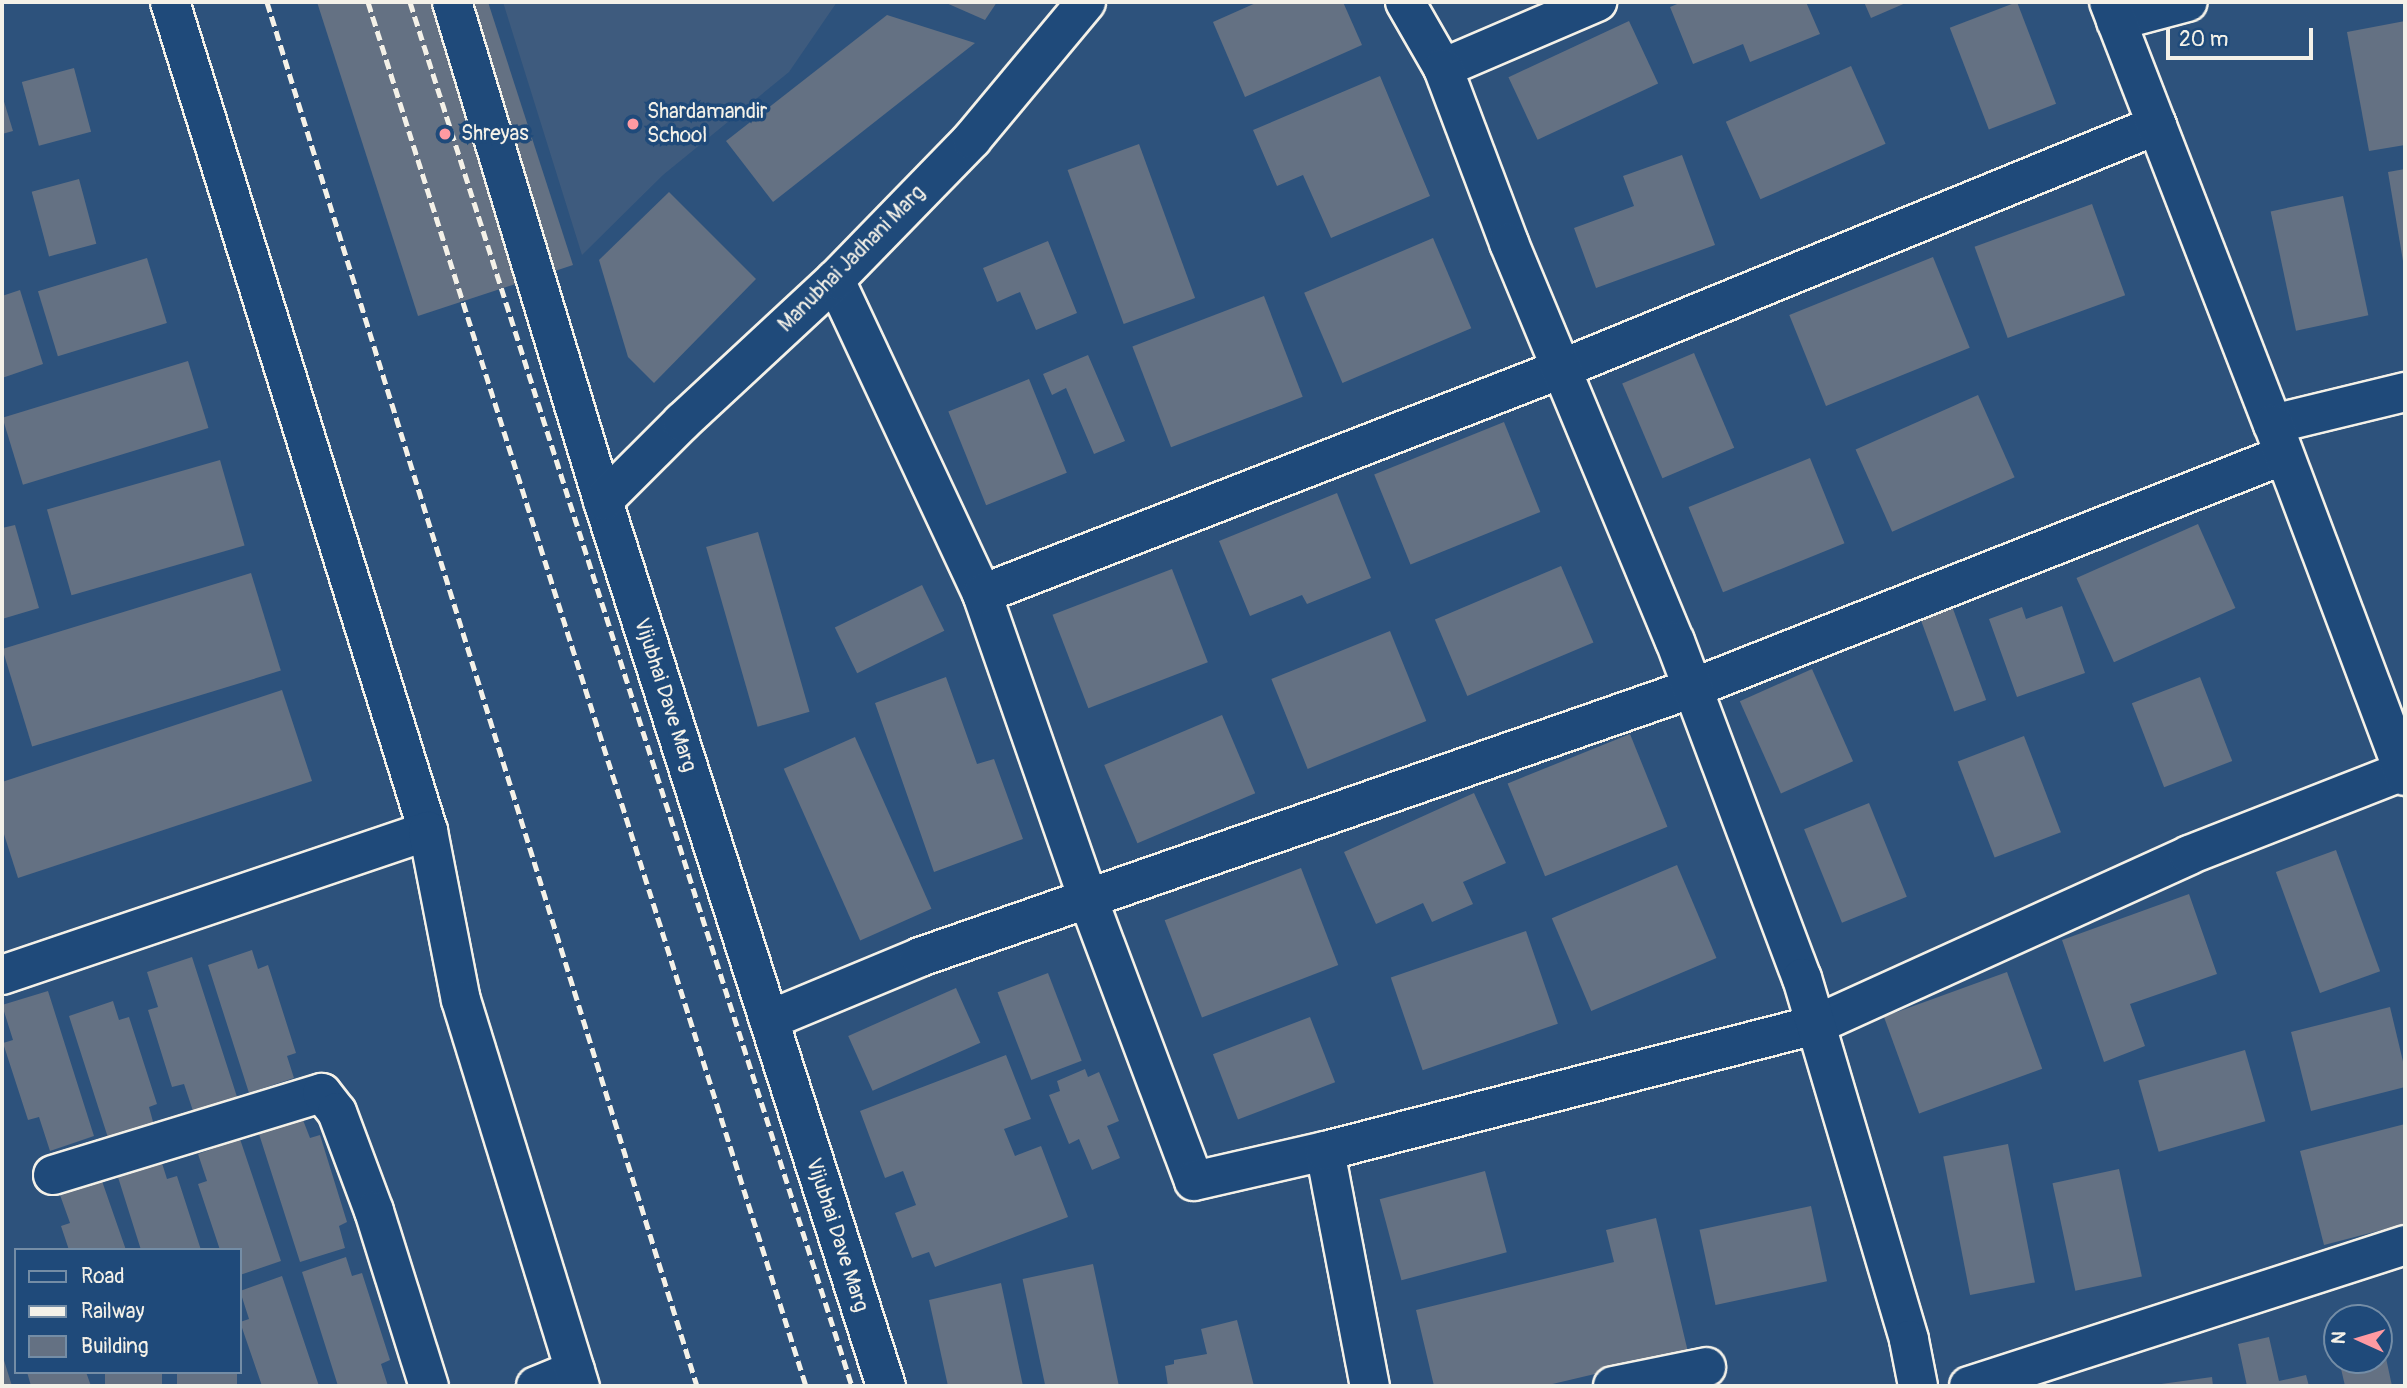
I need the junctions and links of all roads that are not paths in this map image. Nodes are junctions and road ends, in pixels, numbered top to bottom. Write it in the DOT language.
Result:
graph roads {
  1 [pos="170,2"];
  2 [pos="452,2"];
  3 [pos="1086,2"];
  4 [pos="1405,2"];
  5 [pos="1597,2"];
  6 [pos="2188,2"];
  7 [pos="2113,11"];
  8 [pos="1443,68"];
  9 [pos="2157,125"];
  10 [pos="835,280"];
  11 [pos="1561,369"];
  12 [pos="2405,392"];
  13 [pos="2279,439"];
  14 [pos="603,501"];
  15 [pos="982,594"];
  16 [pos="1693,688"];
  17 [pos="2404,773"];
  18 [pos="429,831"];
  19 [pos="1088,899"];
  20 [pos="2,975"];
  21 [pos="769,1020"];
  22 [pos="1815,1025"];
  23 [pos="1325,1151"];
  24 [pos="53,1175"];
  25 [pos="2405,1245"];
  26 [pos="1706,1367"];
  27 [pos="578,1378"];
  28 [pos="429,1386"];
  29 [pos="536,1386"];
  30 [pos="886,1386"];
  31 [pos="1370,1386"];
  32 [pos="1613,1386"];
  33 [pos="1918,1386"];
  34 [pos="1969,1386"];
  1 -- 18 [label="street"];
  2 -- 14 [label="street, Vijubhai Dave Marg"];
  3 -- 10 [label="street, Manubhai Jadhani Marg"];
  4 -- 8 [label="street"];
  5 -- 8 [label="street"];
  6 -- 7 [label="street"];
  7 -- 9 [label="street"];
  8 -- 11 [label="street"];
  9 -- 11 [label="street"];
  9 -- 13 [label="street"];
  10 -- 14 [label="street, Manubhai Jadhani Marg"];
  10 -- 15 [label="street"];
  11 -- 15 [label="street"];
  11 -- 16 [label="street"];
  12 -- 13 [label="street"];
  13 -- 16 [label="street"];
  13 -- 17 [label="street"];
  14 -- 21 [label="street, Vijubhai Dave Marg"];
  15 -- 19 [label="street"];
  16 -- 19 [label="street"];
  16 -- 22 [label="street"];
  17 -- 22 [label="street"];
  18 -- 20 [label="street"];
  18 -- 27 [label="street"];
  19 -- 21 [label="street"];
  19 -- 23 [label="street"];
  21 -- 30 [label="street, Vijubhai Dave Marg"];
  22 -- 23 [label="street"];
  22 -- 33 [label="street"];
  23 -- 31 [label="street"];
  24 -- 28 [label="street"];
  25 -- 34 [label="street"];
  26 -- 32 [label="street"];
  27 -- 29 [label="street"];
}
